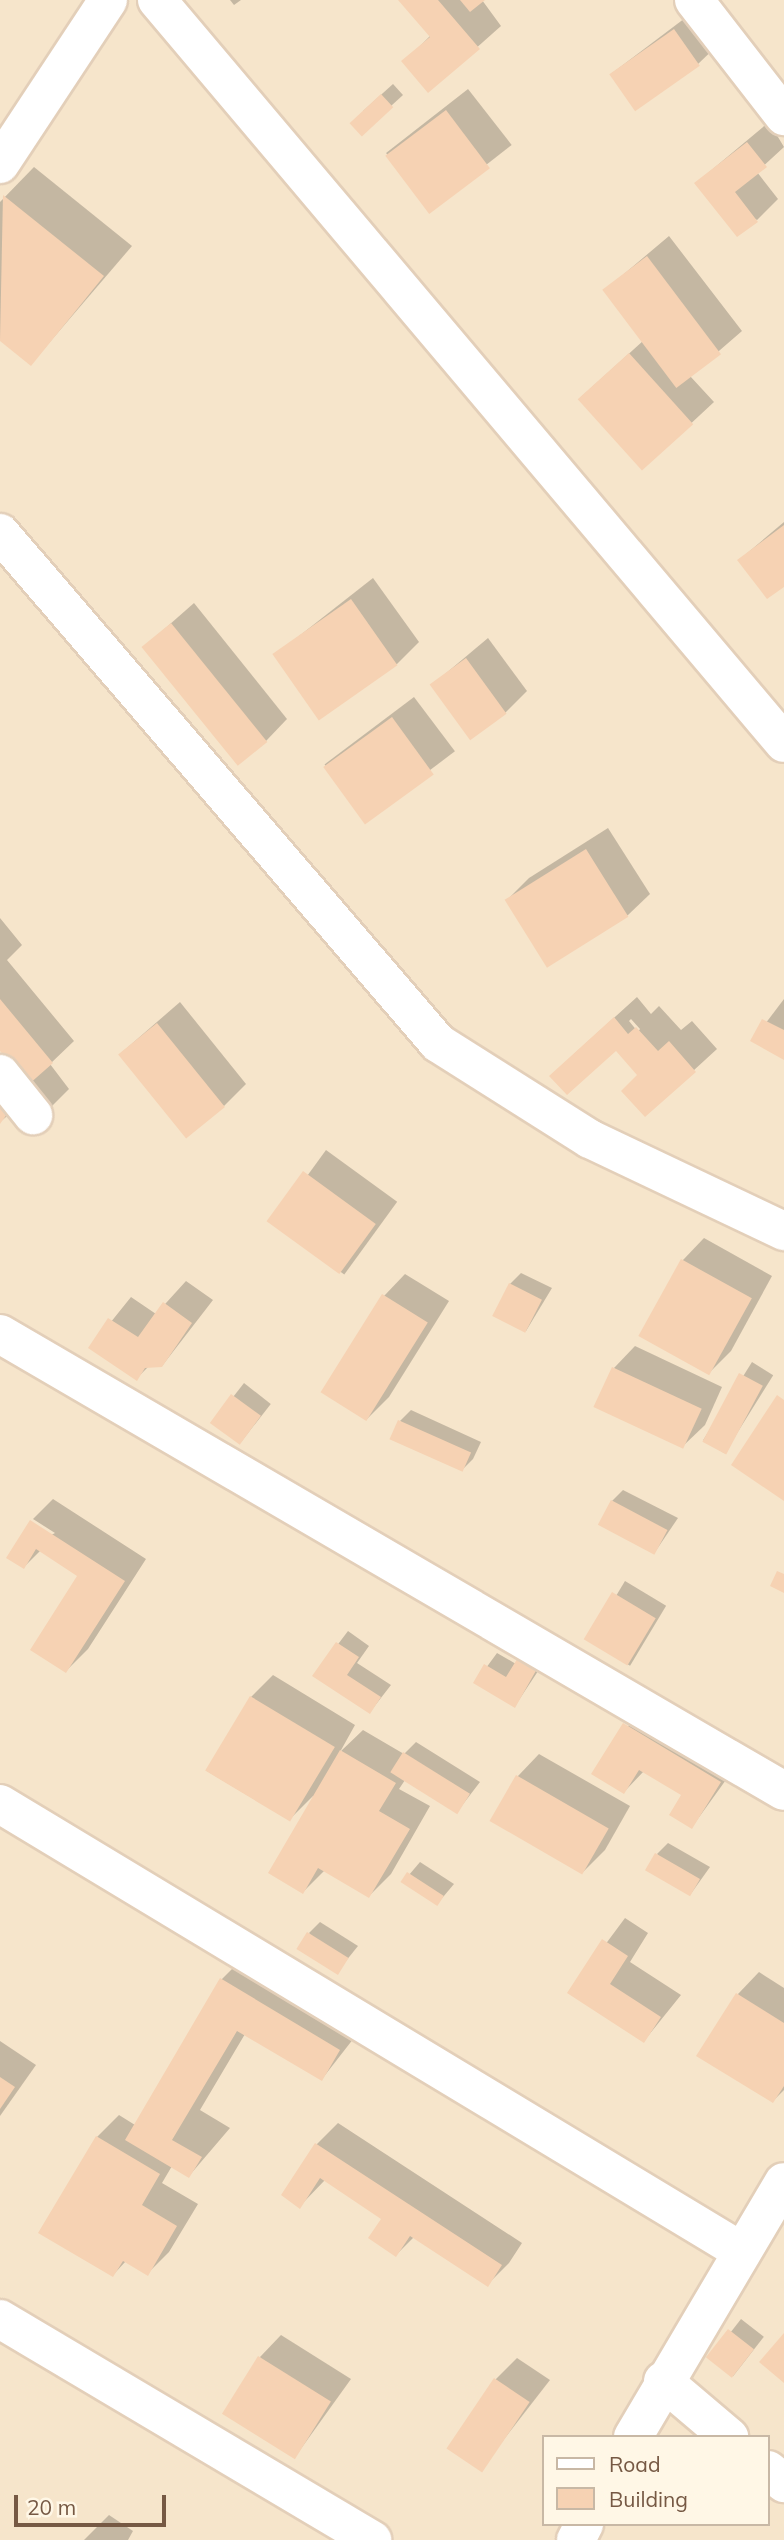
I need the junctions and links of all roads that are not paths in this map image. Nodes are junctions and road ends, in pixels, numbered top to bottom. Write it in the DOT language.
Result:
graph roads {
  1 [pos="107,0"];
  2 [pos="157,0"];
  3 [pos="694,0"];
  4 [pos="784,116"];
  5 [pos="0,164"];
  6 [pos="0,533"];
  7 [pos="784,743"];
  8 [pos="0,1074"];
  9 [pos="33,1115"];
  10 [pos="784,1231"];
  11 [pos="0,1334"];
  12 [pos="784,1791"];
  13 [pos="0,1804"];
  14 [pos="784,2182"];
  15 [pos="741,2251"];
  16 [pos="0,2319"];
  17 [pos="663,2381"];
  18 [pos="634,2435"];
  19 [pos="727,2435"];
  20 [pos="770,2472"];
  21 [pos="784,2483"];
  22 [pos="372,2540"];
  1 -- 5 [label="street"];
  2 -- 7 [label="street"];
  3 -- 4 [label="street"];
  6 -- 10 [label="street"];
  8 -- 9 [label="street"];
  11 -- 12 [label="street"];
  13 -- 15 [label="street"];
  14 -- 15 [label="street"];
  15 -- 17 [label="street"];
  16 -- 22 [label="street"];
  17 -- 18 [label="street"];
  17 -- 19 [label="street"];
  20 -- 21 [label="street"];
}
